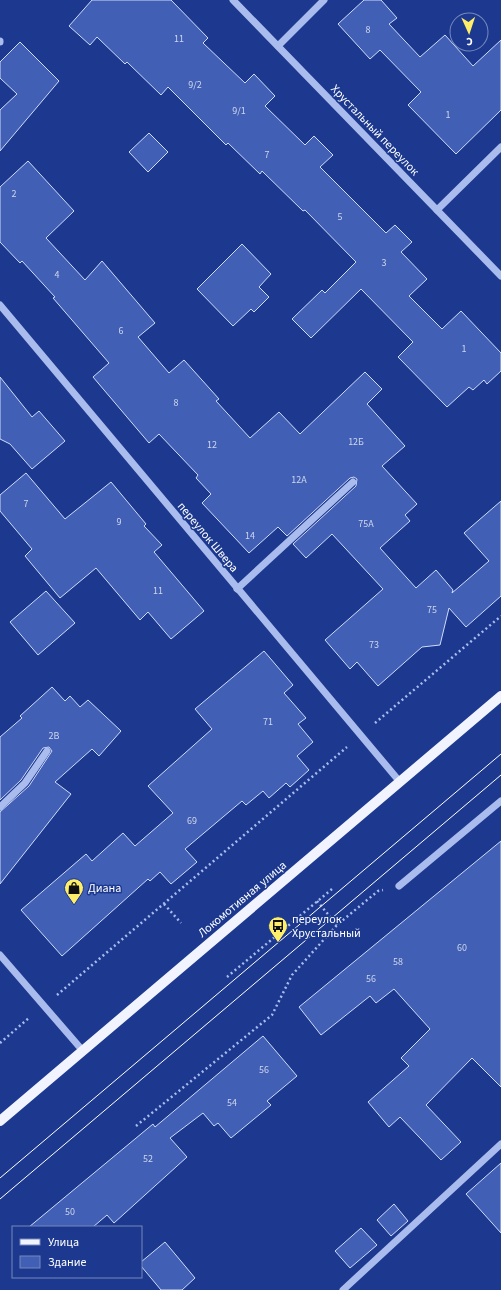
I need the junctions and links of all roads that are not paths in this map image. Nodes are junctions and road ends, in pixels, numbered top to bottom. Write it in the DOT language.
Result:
graph roads {
  1 [pos="233,0"];
  2 [pos="324,0"];
  3 [pos="278,46"];
  4 [pos="501,148"];
  5 [pos="437,210"];
  6 [pos="501,276"];
  7 [pos="0,305"];
  8 [pos="353,482"];
  9 [pos="237,589"];
  10 [pos="501,696"];
  11 [pos="47,751"];
  12 [pos="400,782"];
  13 [pos="501,801"];
  14 [pos="0,807"];
  15 [pos="399,886"];
  16 [pos="0,954"];
  17 [pos="83,1051"];
  18 [pos="1,1119"];
  19 [pos="501,1144"];
  20 [pos="343,1290"];
  1 -- 3 [label="street, Хрустальный переулок"];
  2 -- 3 [label="street"];
  3 -- 5 [label="street, Хрустальный переулок"];
  4 -- 5 [label="street"];
  5 -- 6 [label="street, Хрустальный переулок"];
  7 -- 9 [label="street, переулок Швера"];
  8 -- 9 [label="street"];
  9 -- 12 [label="street, переулок Швера"];
  10 -- 12 [label="main road, Локомотивная улица"];
  11 -- 14 [label="street"];
  12 -- 17 [label="main road, Локомотивная улица"];
  13 -- 15 [label="street"];
  16 -- 17 [label="street"];
  17 -- 18 [label="main road, Локомотивная улица"];
  19 -- 20 [label="street"];
}
